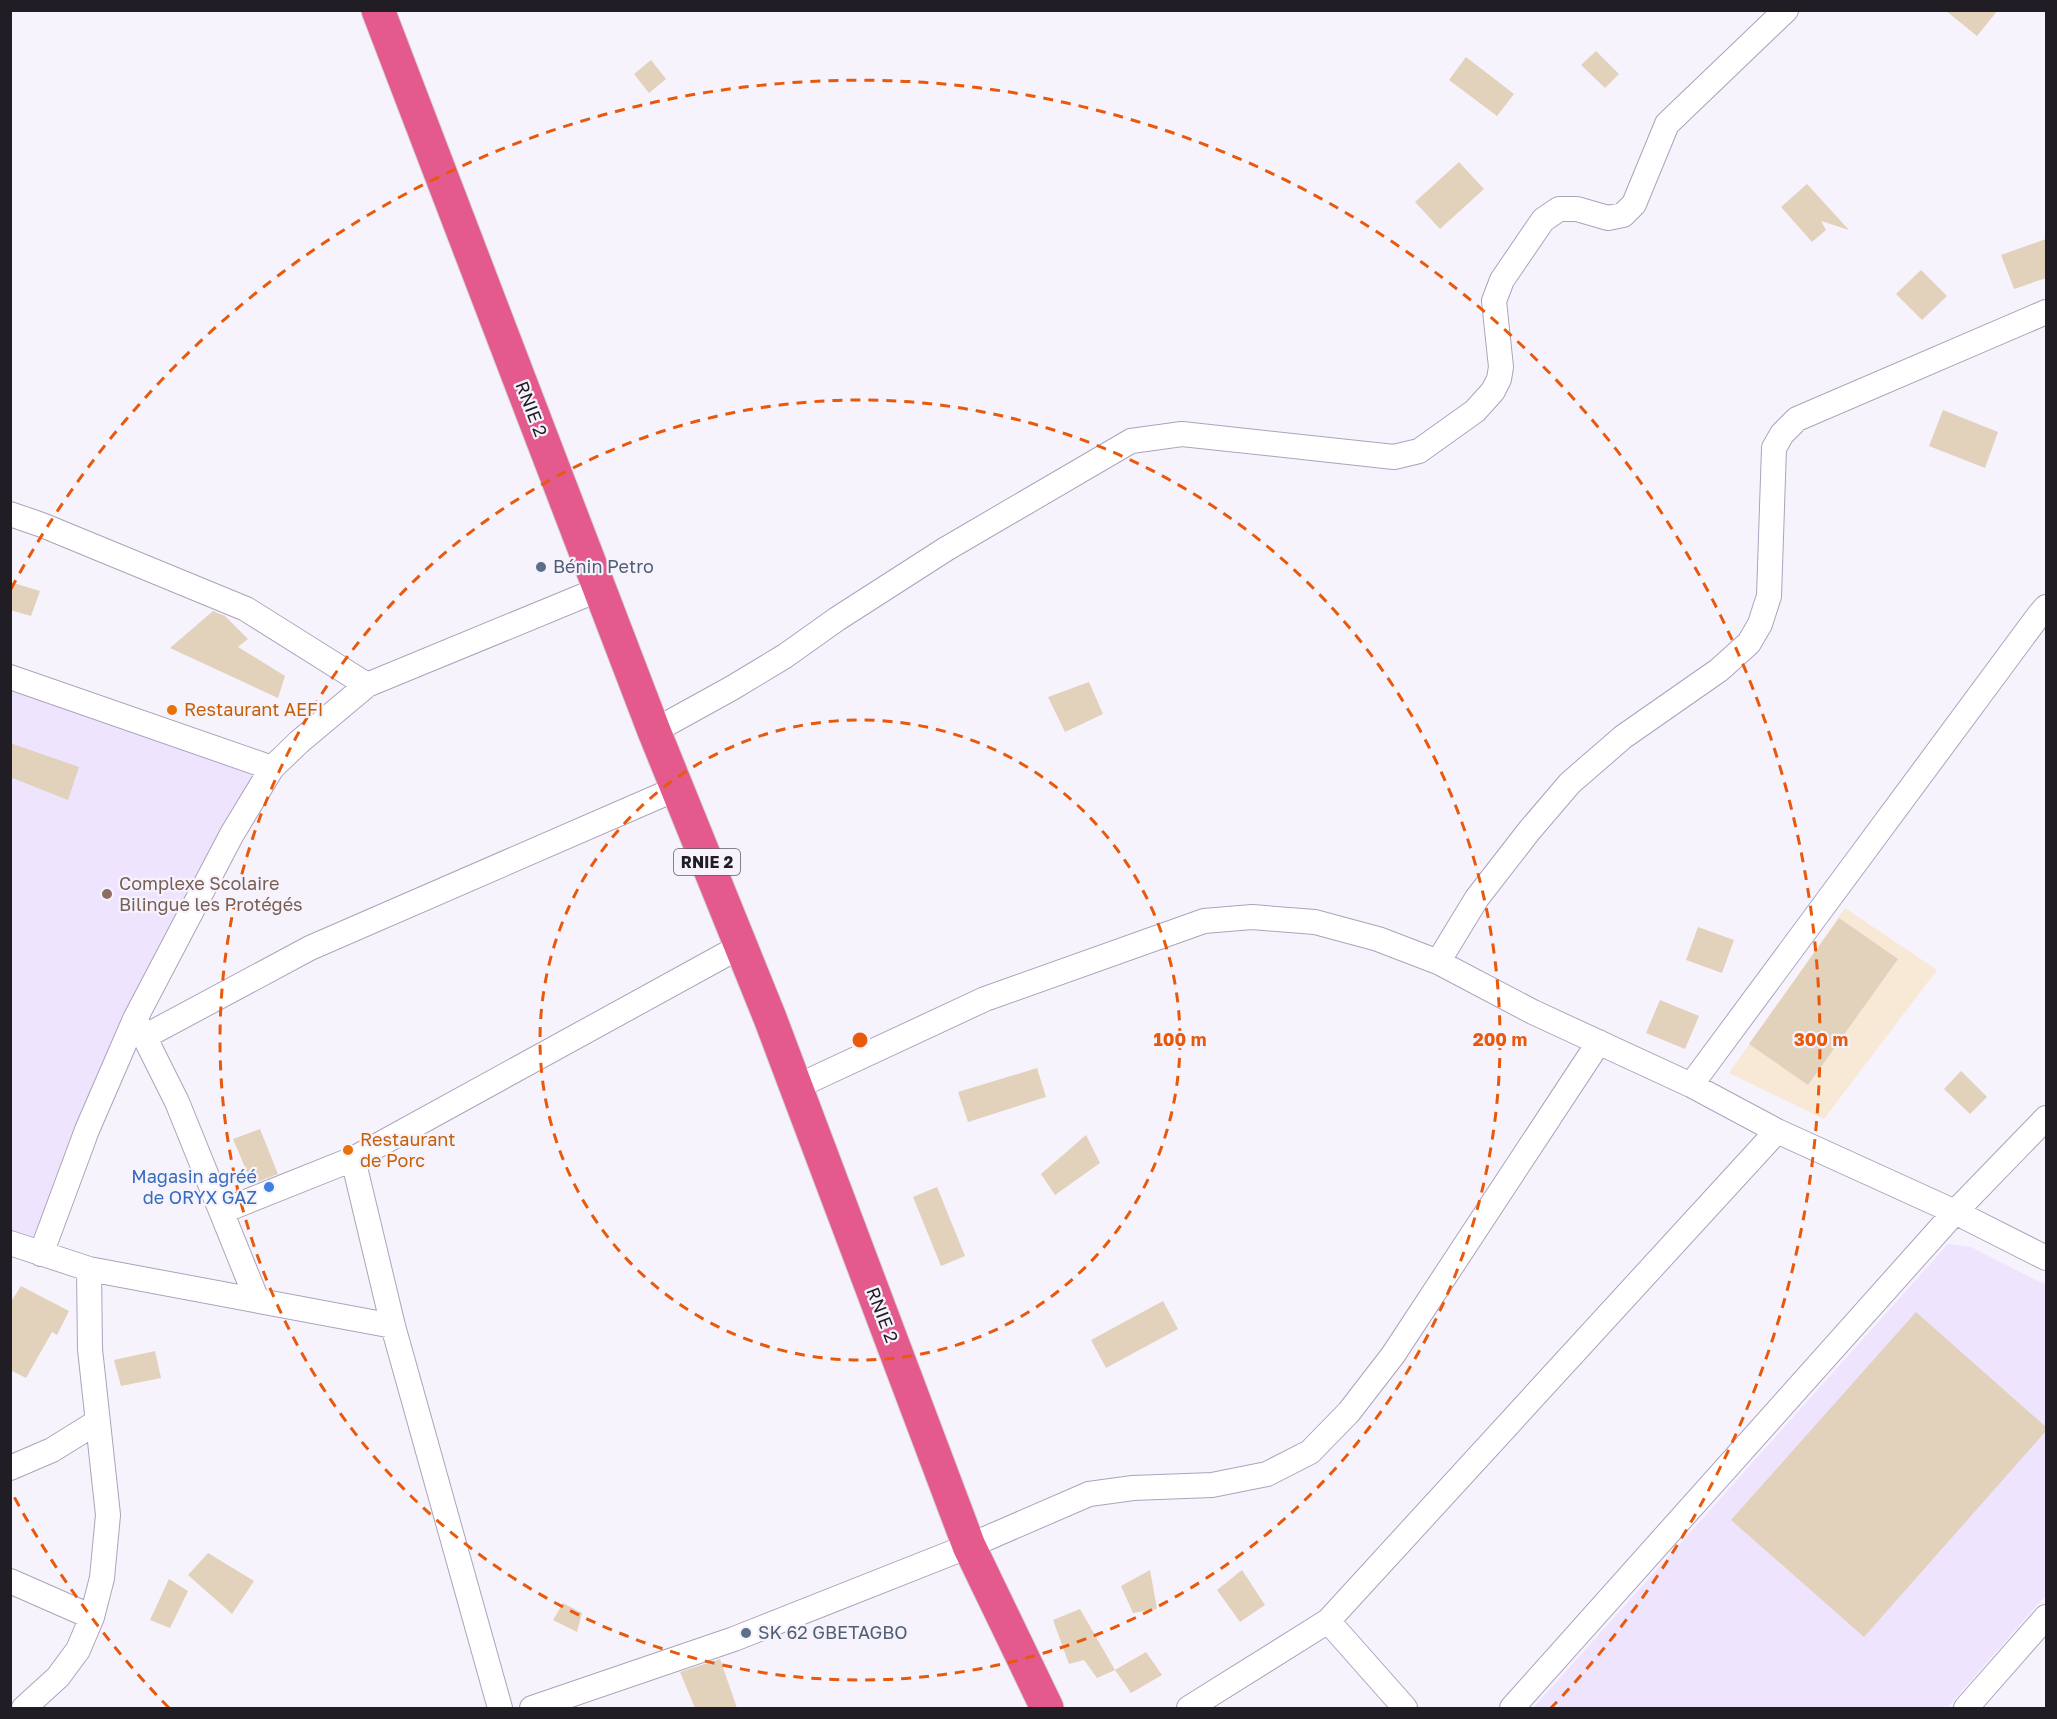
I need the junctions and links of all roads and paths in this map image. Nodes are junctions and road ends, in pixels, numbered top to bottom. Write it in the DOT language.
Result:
graph roads {
  1 [pos="378,10"];
  2 [pos="1786,10"];
  3 [pos="2046,312"];
  4 [pos="10,514"];
  5 [pos="600,588"];
  6 [pos="2046,608"];
  7 [pos="10,677"];
  8 [pos="367,685"];
  9 [pos="654,731"];
  10 [pos="272,768"];
  11 [pos="678,788"];
  12 [pos="741,946"];
  13 [pos="1438,962"];
  14 [pos="140,1028"];
  15 [pos="1599,1042"];
  16 [pos="1691,1085"];
  17 [pos="796,1087"];
  18 [pos="2046,1118"];
  19 [pos="1776,1131"];
  20 [pos="353,1159"];
  21 [pos="223,1211"];
  22 [pos="1955,1212"];
  23 [pos="10,1243"];
  24 [pos="41,1254"];
  25 [pos="2046,1258"];
  26 [pos="89,1269"];
  27 [pos="257,1300"];
  28 [pos="393,1326"];
  29 [pos="97,1422"];
  30 [pos="10,1468"];
  31 [pos="969,1546"];
  32 [pos="10,1581"];
  33 [pos="92,1617"];
  34 [pos="2046,1617"];
  35 [pos="1328,1621"];
  36 [pos="24,1708"];
  37 [pos="500,1708"];
  38 [pos="532,1708"];
  39 [pos="1047,1708"];
  40 [pos="1189,1708"];
  41 [pos="1405,1708"];
  42 [pos="1512,1708"];
  43 [pos="1966,1708"];
  1 -- 5 [label="highway, RNIE 2 / RNIE 2"];
  2 -- 9 [label="street"];
  3 -- 13 [label="street"];
  4 -- 8 [label="street"];
  5 -- 8 [label="street"];
  5 -- 9 [label="highway, RNIE 2 / RNIE 2"];
  6 -- 16 [label="street"];
  7 -- 10 [label="street"];
  8 -- 10 [label="street"];
  9 -- 11 [label="highway, RNIE 2 / RNIE 2"];
  10 -- 14 [label="street"];
  11 -- 12 [label="highway, RNIE 2 / RNIE 2"];
  11 -- 14 [label="street"];
  12 -- 17 [label="highway, RNIE 2 / RNIE 2"];
  12 -- 20 [label="street"];
  13 -- 15 [label="street"];
  13 -- 17 [label="street"];
  14 -- 21 [label="street"];
  14 -- 24 [label="street"];
  15 -- 16 [label="street"];
  15 -- 31 [label="street"];
  16 -- 19 [label="street"];
  17 -- 31 [label="highway, RNIE 2 / RNIE 2"];
  18 -- 22 [label="street"];
  19 -- 22 [label="street"];
  19 -- 35 [label="street"];
  20 -- 21 [label="street"];
  20 -- 28 [label="street"];
  21 -- 27 [label="street"];
  22 -- 25 [label="street"];
  22 -- 42 [label="street"];
  23 -- 24 [label="street"];
  24 -- 26 [label="street"];
  26 -- 27 [label="street"];
  26 -- 29 [label="street"];
  27 -- 28 [label="street"];
  28 -- 37 [label="street"];
  29 -- 30 [label="street"];
  29 -- 33 [label="street"];
  31 -- 38 [label="street"];
  31 -- 39 [label="highway, RNIE 2 / RNIE 2"];
  32 -- 33 [label="street"];
  33 -- 36 [label="street"];
  34 -- 43 [label="street"];
  35 -- 40 [label="street"];
  35 -- 41 [label="street"];
}
